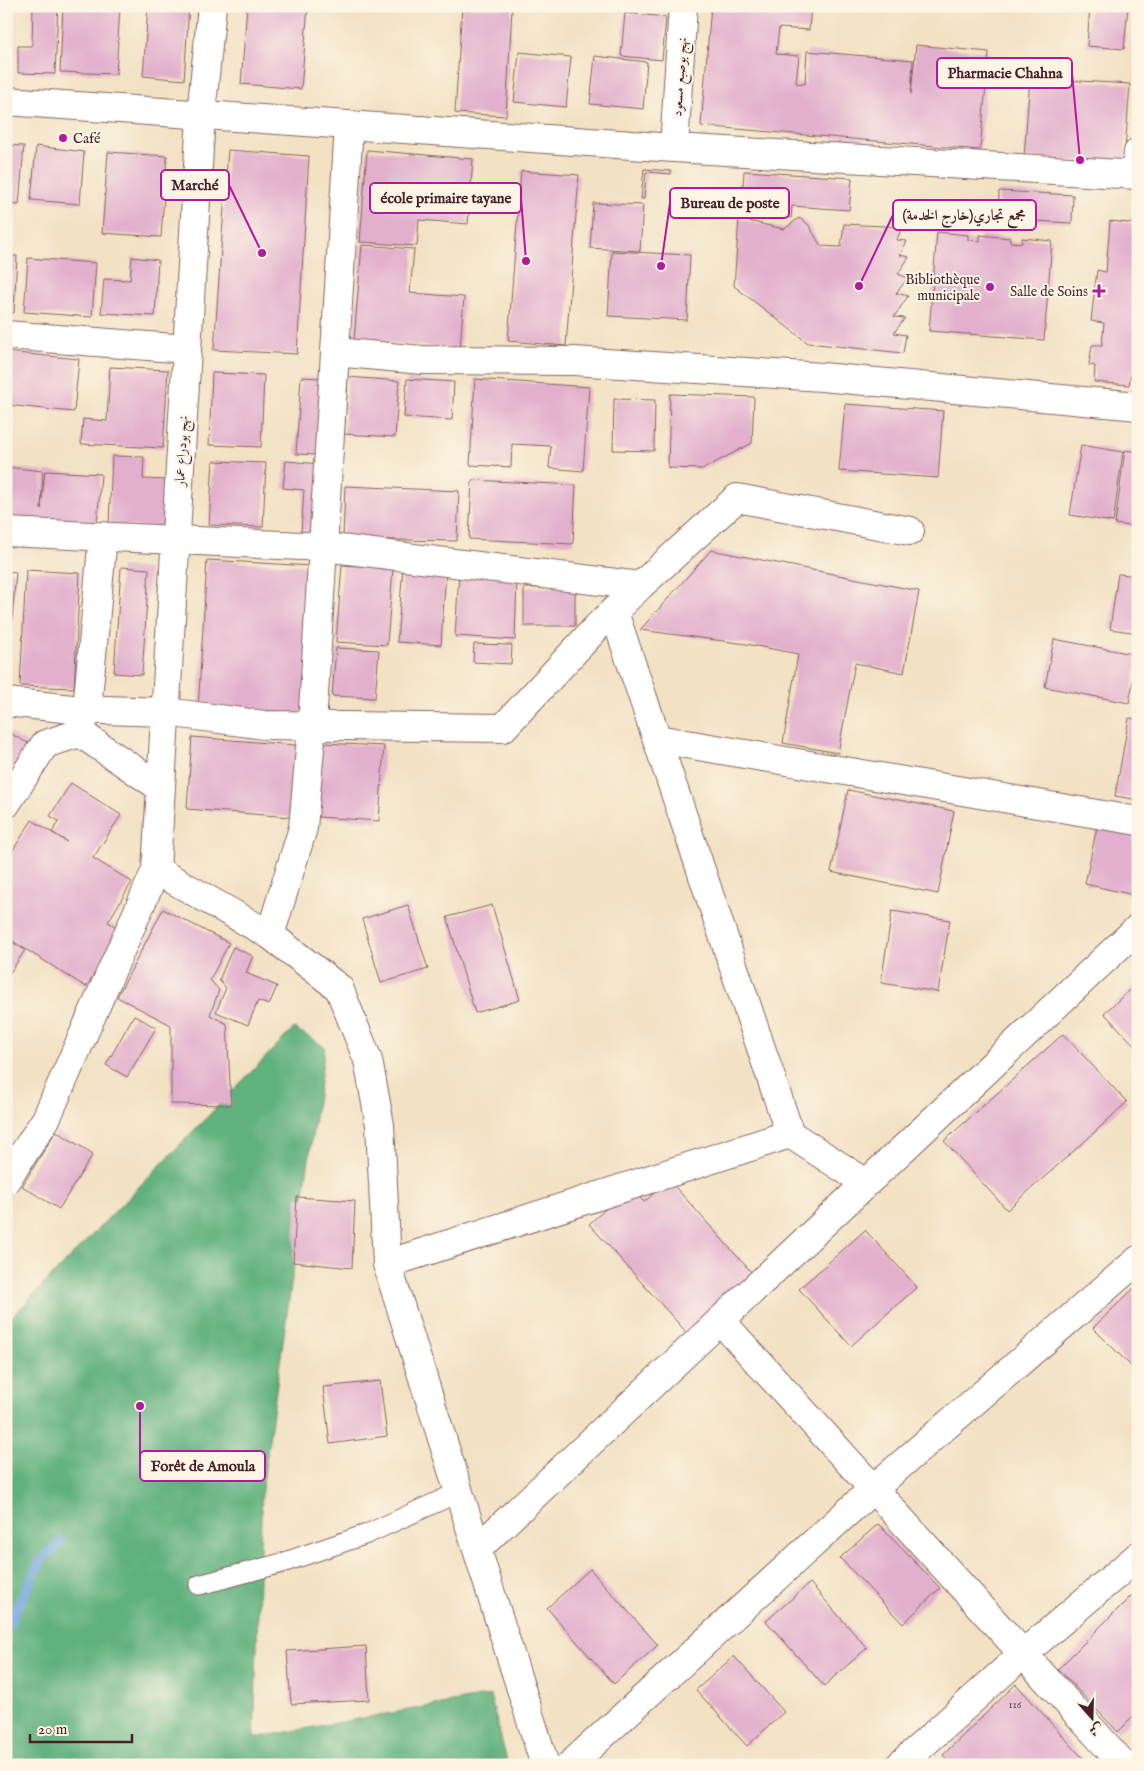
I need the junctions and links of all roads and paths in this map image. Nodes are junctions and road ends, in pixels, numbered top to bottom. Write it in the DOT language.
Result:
graph roads {
  1 [pos="212,6"];
  2 [pos="683,6"];
  3 [pos="6,101"];
  4 [pos="202,115"];
  5 [pos="349,125"];
  6 [pos="674,148"];
  7 [pos="1137,167"];
  8 [pos="6,335"];
  9 [pos="187,349"];
  10 [pos="335,352"];
  11 [pos="1138,406"];
  12 [pos="910,531"];
  13 [pos="6,532"];
  14 [pos="103,536"];
  15 [pos="176,539"];
  16 [pos="324,547"];
  17 [pos="640,586"];
  18 [pos="614,612"];
  19 [pos="6,702"];
  20 [pos="166,712"];
  21 [pos="84,721"];
  22 [pos="312,726"];
  23 [pos="657,739"];
  24 [pos="161,788"];
  25 [pos="6,804"];
  26 [pos="1138,821"];
  27 [pos="156,870"];
  28 [pos="1138,928"];
  29 [pos="270,935"];
  30 [pos="790,1134"];
  31 [pos="6,1180"];
  32 [pos="866,1183"];
  33 [pos="1138,1260"];
  34 [pos="387,1264"];
  35 [pos="720,1320"];
  36 [pos="874,1489"];
  37 [pos="459,1492"];
  38 [pos="477,1549"];
  39 [pos="1138,1556"];
  40 [pos="199,1585"];
  41 [pos="1023,1654"];
  42 [pos="545,1765"];
  43 [pos="570,1765"];
  44 [pos="900,1765"];
  45 [pos="1124,1765"];
  1 -- 4 [label="street, نهج بودراع عمار"];
  2 -- 6 [label="street, نهج بوصبع مسعود"];
  3 -- 4 [label="street"];
  4 -- 5 [label="street"];
  4 -- 9 [label="street, نهج بودراع عمار"];
  5 -- 6 [label="street"];
  5 -- 10 [label="street"];
  6 -- 7 [label="street"];
  8 -- 9 [label="street"];
  9 -- 15 [label="street, نهج بودراع عمار"];
  10 -- 11 [label="street"];
  10 -- 16 [label="street"];
  12 -- 17 [label="street"];
  13 -- 14 [label="street"];
  14 -- 15 [label="street"];
  14 -- 21 [label="street"];
  15 -- 16 [label="street"];
  15 -- 20 [label="street, نهج بودراع عمار"];
  16 -- 17 [label="street"];
  16 -- 22 [label="street"];
  17 -- 18 [label="street"];
  18 -- 22 [label="street"];
  18 -- 23 [label="street"];
  19 -- 21 [label="street"];
  20 -- 21 [label="street"];
  20 -- 22 [label="street"];
  20 -- 24 [label="street, نهج بودراع عمار"];
  21 -- 24 [label="street"];
  21 -- 25 [label="street"];
  22 -- 29 [label="street"];
  23 -- 26 [label="street"];
  23 -- 30 [label="street"];
  24 -- 27 [label="street, نهج بودراع عمار"];
  27 -- 29 [label="street"];
  27 -- 31 [label="street"];
  28 -- 32 [label="street"];
  29 -- 34 [label="street"];
  30 -- 32 [label="street"];
  30 -- 34 [label="street"];
  32 -- 35 [label="street"];
  33 -- 36 [label="street"];
  34 -- 37 [label="street"];
  35 -- 36 [label="street"];
  35 -- 38 [label="street"];
  36 -- 41 [label="street"];
  36 -- 43 [label="street"];
  37 -- 38 [label="street"];
  37 -- 40 [label="lane"];
  38 -- 42 [label="street"];
  39 -- 41 [label="street"];
  41 -- 44 [label="street"];
  41 -- 45 [label="street"];
}
